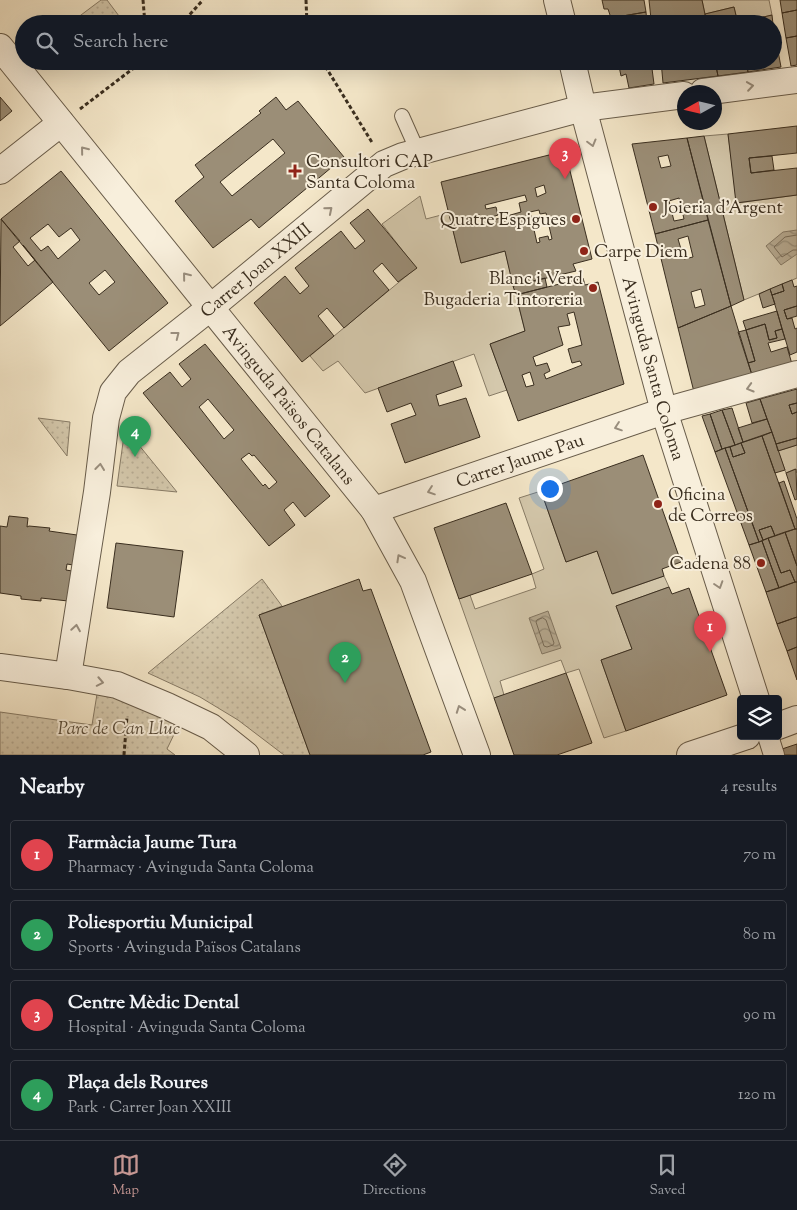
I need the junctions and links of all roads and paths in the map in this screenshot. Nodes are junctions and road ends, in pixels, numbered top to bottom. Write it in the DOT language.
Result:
graph roads {
  1 [pos="143,0"];
  2 [pos="203,0"];
  3 [pos="306,0"];
  4 [pos="557,0"];
  5 [pos="144,15"];
  6 [pos="189,15"];
  7 [pos="307,15"];
  8 [pos="561,15"];
  9 [pos="0,47"];
  10 [pos="15,66"];
  11 [pos="18,70"];
  12 [pos="132,70"];
  13 [pos="328,70"];
  14 [pos="574,70"];
  15 [pos="797,80"];
  16 [pos="722,90"];
  17 [pos="677,96"];
  18 [pos="583,108"];
  19 [pos="402,116"];
  20 [pos="61,123"];
  21 [pos="418,152"];
  22 [pos="384,164"];
  23 [pos="0,171"];
  24 [pos="211,307"];
  25 [pos="797,374"];
  26 [pos="664,411"];
  27 [pos="374,510"];
  28 [pos="0,667"];
  29 [pos="68,676"];
  30 [pos="755,695"];
  31 [pos="128,712"];
  32 [pos="797,719"];
  33 [pos="782,725"];
  34 [pos="737,739"];
  35 [pos="769,740"];
  36 [pos="124,755"];
  37 [pos="246,755"];
  38 [pos="477,755"];
  39 [pos="690,755"];
  40 [pos="774,755"];
  1 -- 5 [label="path"];
  2 -- 6 [label="path"];
  3 -- 7 [label="path"];
  4 -- 8 [label="street"];
  9 -- 10 [label="street, Avinguda Països Catalans"];
  11 -- 20 [label="street, Avinguda Països Catalans"];
  12 -- 20 [label="path"];
  13 -- 22 [label="path"];
  14 -- 18 [label="street, Avinguda Santa Coloma"];
  16 -- 15 [label="street, one-way"];
  17 -- 18 [label="street, Carrer Joan XXIII"];
  18 -- 21 [label="street, Carrer Joan XXIII"];
  18 -- 26 [label="street, Avinguda Santa Coloma, one-way"];
  19 -- 21 [label="lane"];
  20 -- 23 [label="street"];
  24 -- 20 [label="street, Avinguda Països Catalans, one-way"];
  21 -- 22 [label="street, Carrer Joan XXIII"];
  24 -- 22 [label="street, Carrer Joan XXIII, one-way"];
  24 -- 27 [label="street, Avinguda Països Catalans"];
  29 -- 24 [label="street, Carrer Joan XXIII, one-way"];
  25 -- 26 [label="street, Carrer Jaume Pau, one-way"];
  26 -- 27 [label="street, Carrer Jaume Pau, one-way"];
  26 -- 30 [label="street, Avinguda Santa Coloma, one-way"];
  38 -- 27 [label="street, Avinguda Països Catalans, one-way"];
  28 -- 29 [label="street"];
  29 -- 37 [label="street, one-way"];
  31 -- 36 [label="path"];
  32 -- 33 [label="street"];
  34 -- 39 [label="street"];
  35 -- 40 [label="street"];
}
